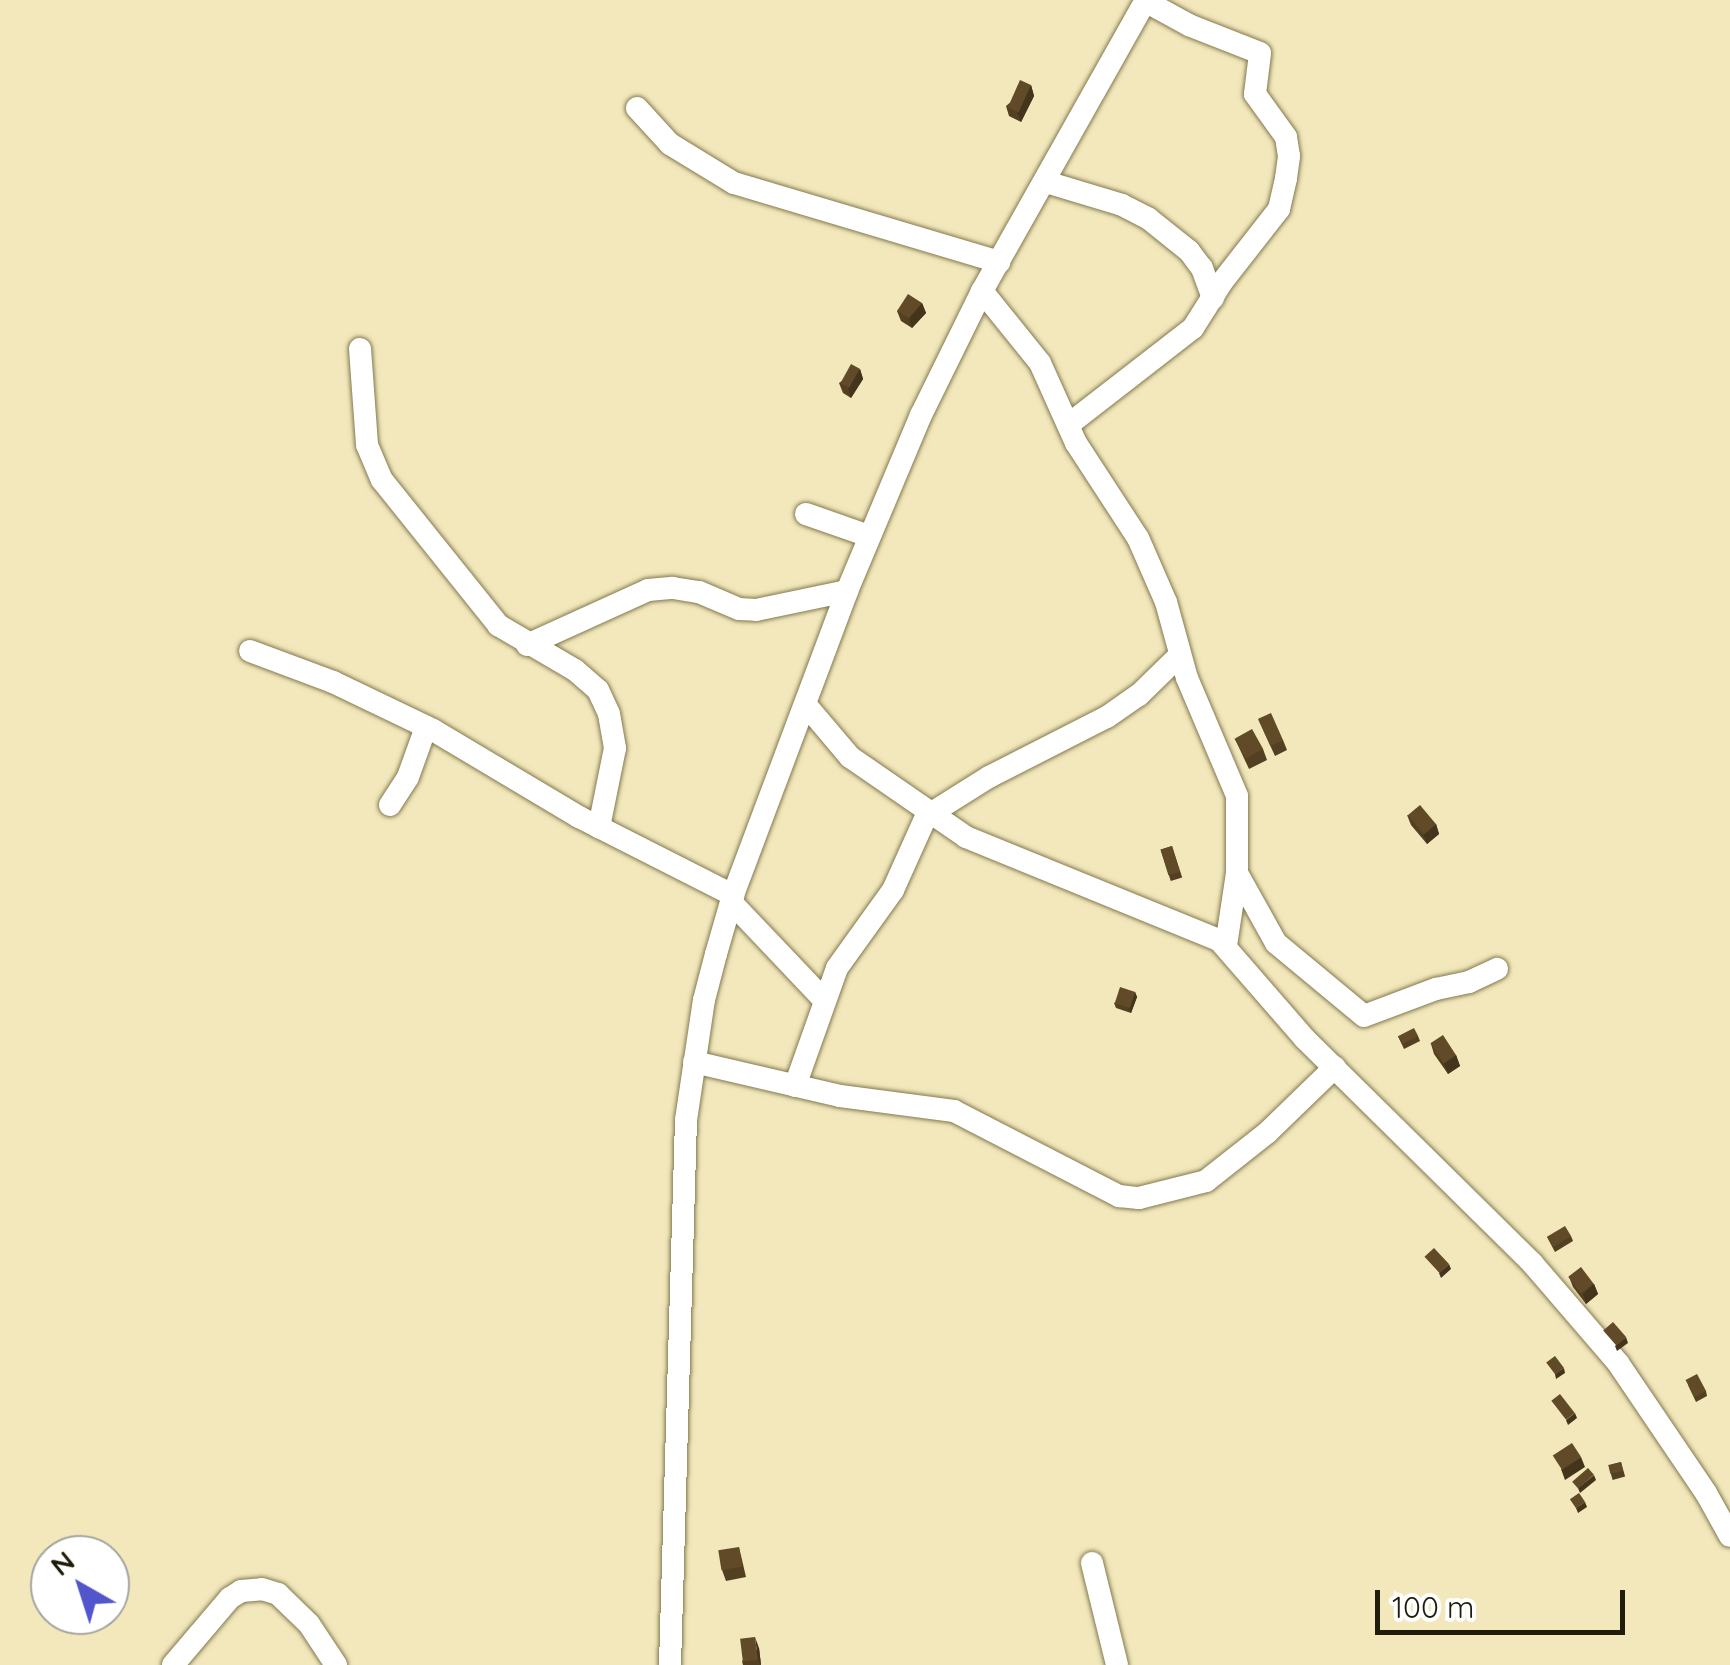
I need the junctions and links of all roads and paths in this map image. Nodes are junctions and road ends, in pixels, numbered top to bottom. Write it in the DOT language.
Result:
graph roads {
  1 [pos="1146,0"];
  2 [pos="637,108"];
  3 [pos="1046,182"];
  4 [pos="999,262"];
  5 [pos="982,291"];
  6 [pos="1213,298"];
  7 [pos="360,349"];
  8 [pos="1068,425"];
  9 [pos="806,514"];
  10 [pos="869,536"];
  11 [pos="847,591"];
  12 [pos="527,645"];
  13 [pos="250,651"];
  14 [pos="1179,656"];
  15 [pos="806,704"];
  16 [pos="426,727"];
  17 [pos="390,806"];
  18 [pos="929,813"];
  19 [pos="599,827"];
  20 [pos="1237,872"];
  21 [pos="732,899"];
  22 [pos="1226,946"];
  23 [pos="1497,968"];
  24 [pos="824,1000"];
  25 [pos="694,1062"];
  26 [pos="1335,1067"];
  27 [pos="795,1086"];
  28 [pos="1730,1536"];
  29 [pos="1092,1563"];
  30 [pos="173,1665"];
  31 [pos="336,1665"];
  32 [pos="670,1665"];
  33 [pos="1117,1665"];
  1 -- 3 [label="street"];
  1 -- 6 [label="street"];
  2 -- 4 [label="street"];
  3 -- 4 [label="street"];
  3 -- 6 [label="street"];
  4 -- 5 [label="street"];
  5 -- 8 [label="street"];
  5 -- 10 [label="street"];
  6 -- 8 [label="street"];
  7 -- 12 [label="street"];
  8 -- 14 [label="street"];
  9 -- 10 [label="street"];
  10 -- 11 [label="street"];
  11 -- 12 [label="street"];
  11 -- 15 [label="street"];
  12 -- 19 [label="street"];
  13 -- 16 [label="street"];
  14 -- 18 [label="street"];
  14 -- 20 [label="street"];
  15 -- 18 [label="street"];
  15 -- 21 [label="street"];
  16 -- 17 [label="street"];
  16 -- 19 [label="street"];
  18 -- 22 [label="street"];
  18 -- 24 [label="street"];
  19 -- 21 [label="street"];
  20 -- 22 [label="street"];
  20 -- 23 [label="street"];
  21 -- 24 [label="street"];
  21 -- 25 [label="street"];
  22 -- 26 [label="street"];
  24 -- 27 [label="street"];
  25 -- 27 [label="street"];
  25 -- 32 [label="street"];
  26 -- 27 [label="street"];
  26 -- 28 [label="street"];
  29 -- 33 [label="street"];
  30 -- 31 [label="street"];
}
